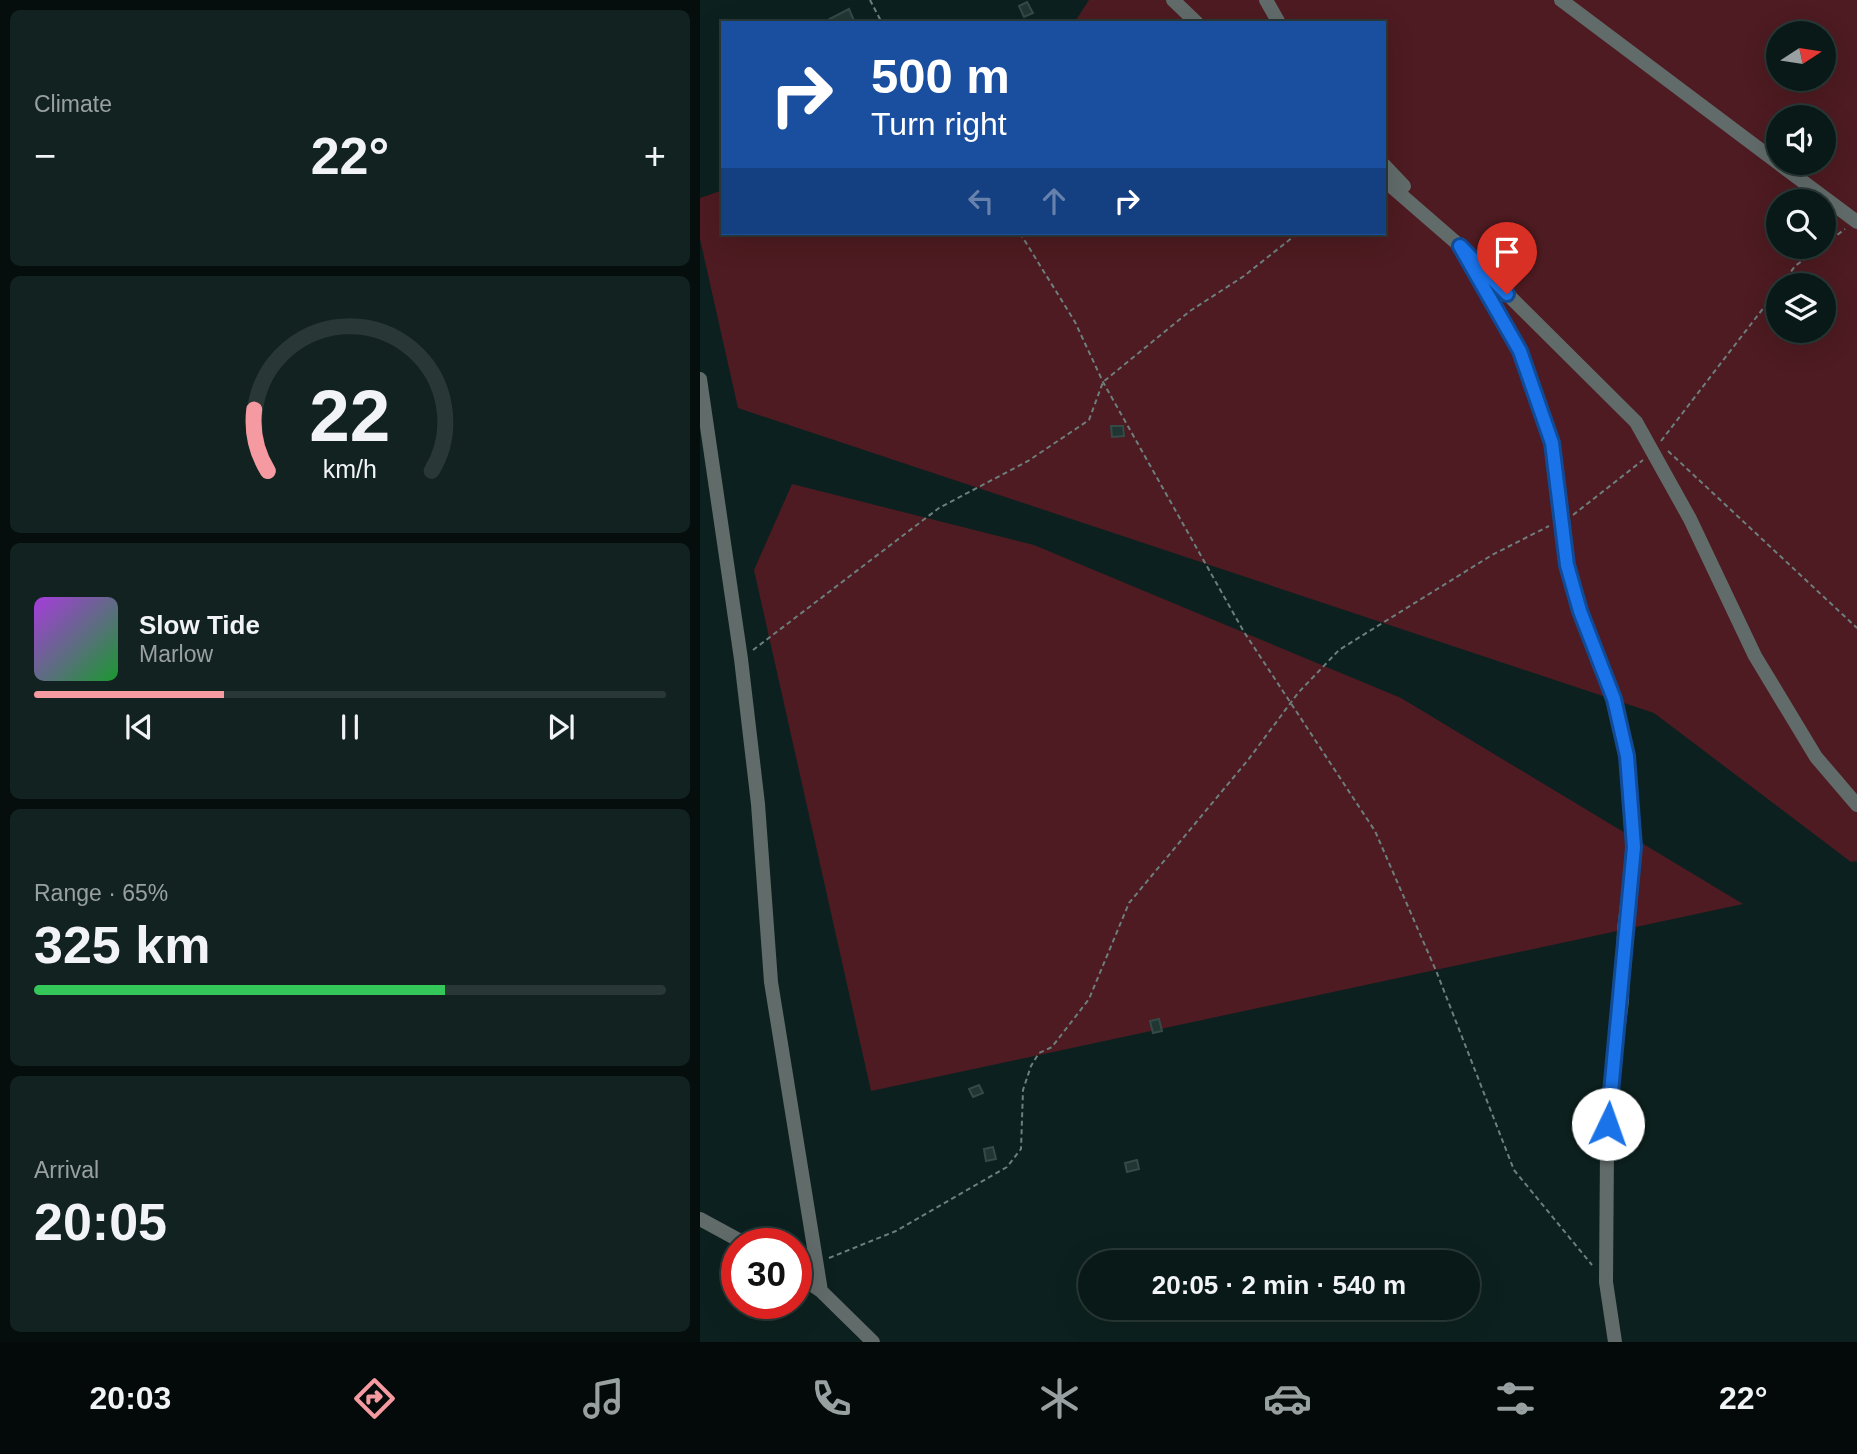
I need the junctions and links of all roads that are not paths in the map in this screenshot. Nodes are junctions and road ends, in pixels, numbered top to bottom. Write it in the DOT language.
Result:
graph roads {
  1 [pos="1173,0"];
  2 [pos="1266,0"];
  3 [pos="1561,0"];
  4 [pos="1195,21"];
  5 [pos="1278,21"];
  6 [pos="1766,154"];
  7 [pos="1386,167"];
  8 [pos="1794,175"];
  9 [pos="1386,182"];
  10 [pos="1856,222"];
  11 [pos="1460,246"];
  12 [pos="700,379"];
  13 [pos="1857,805"];
  14 [pos="700,1219"];
  15 [pos="721,1230"];
  16 [pos="812,1285"];
  17 [pos="821,1291"];
  18 [pos="873,1342"];
  19 [pos="1615,1342"];
  1 -- 4 [label="street"];
  2 -- 5 [label="street"];
  3 -- 6 [label="street"];
  7 -- 11 [label="street"];
  8 -- 10 [label="street"];
  9 -- 11 [label="street"];
  11 -- 13 [label="street"];
  11 -- 19 [label="street"];
  12 -- 17 [label="street"];
  14 -- 15 [label="street"];
  16 -- 17 [label="street"];
  17 -- 18 [label="street"];
}
